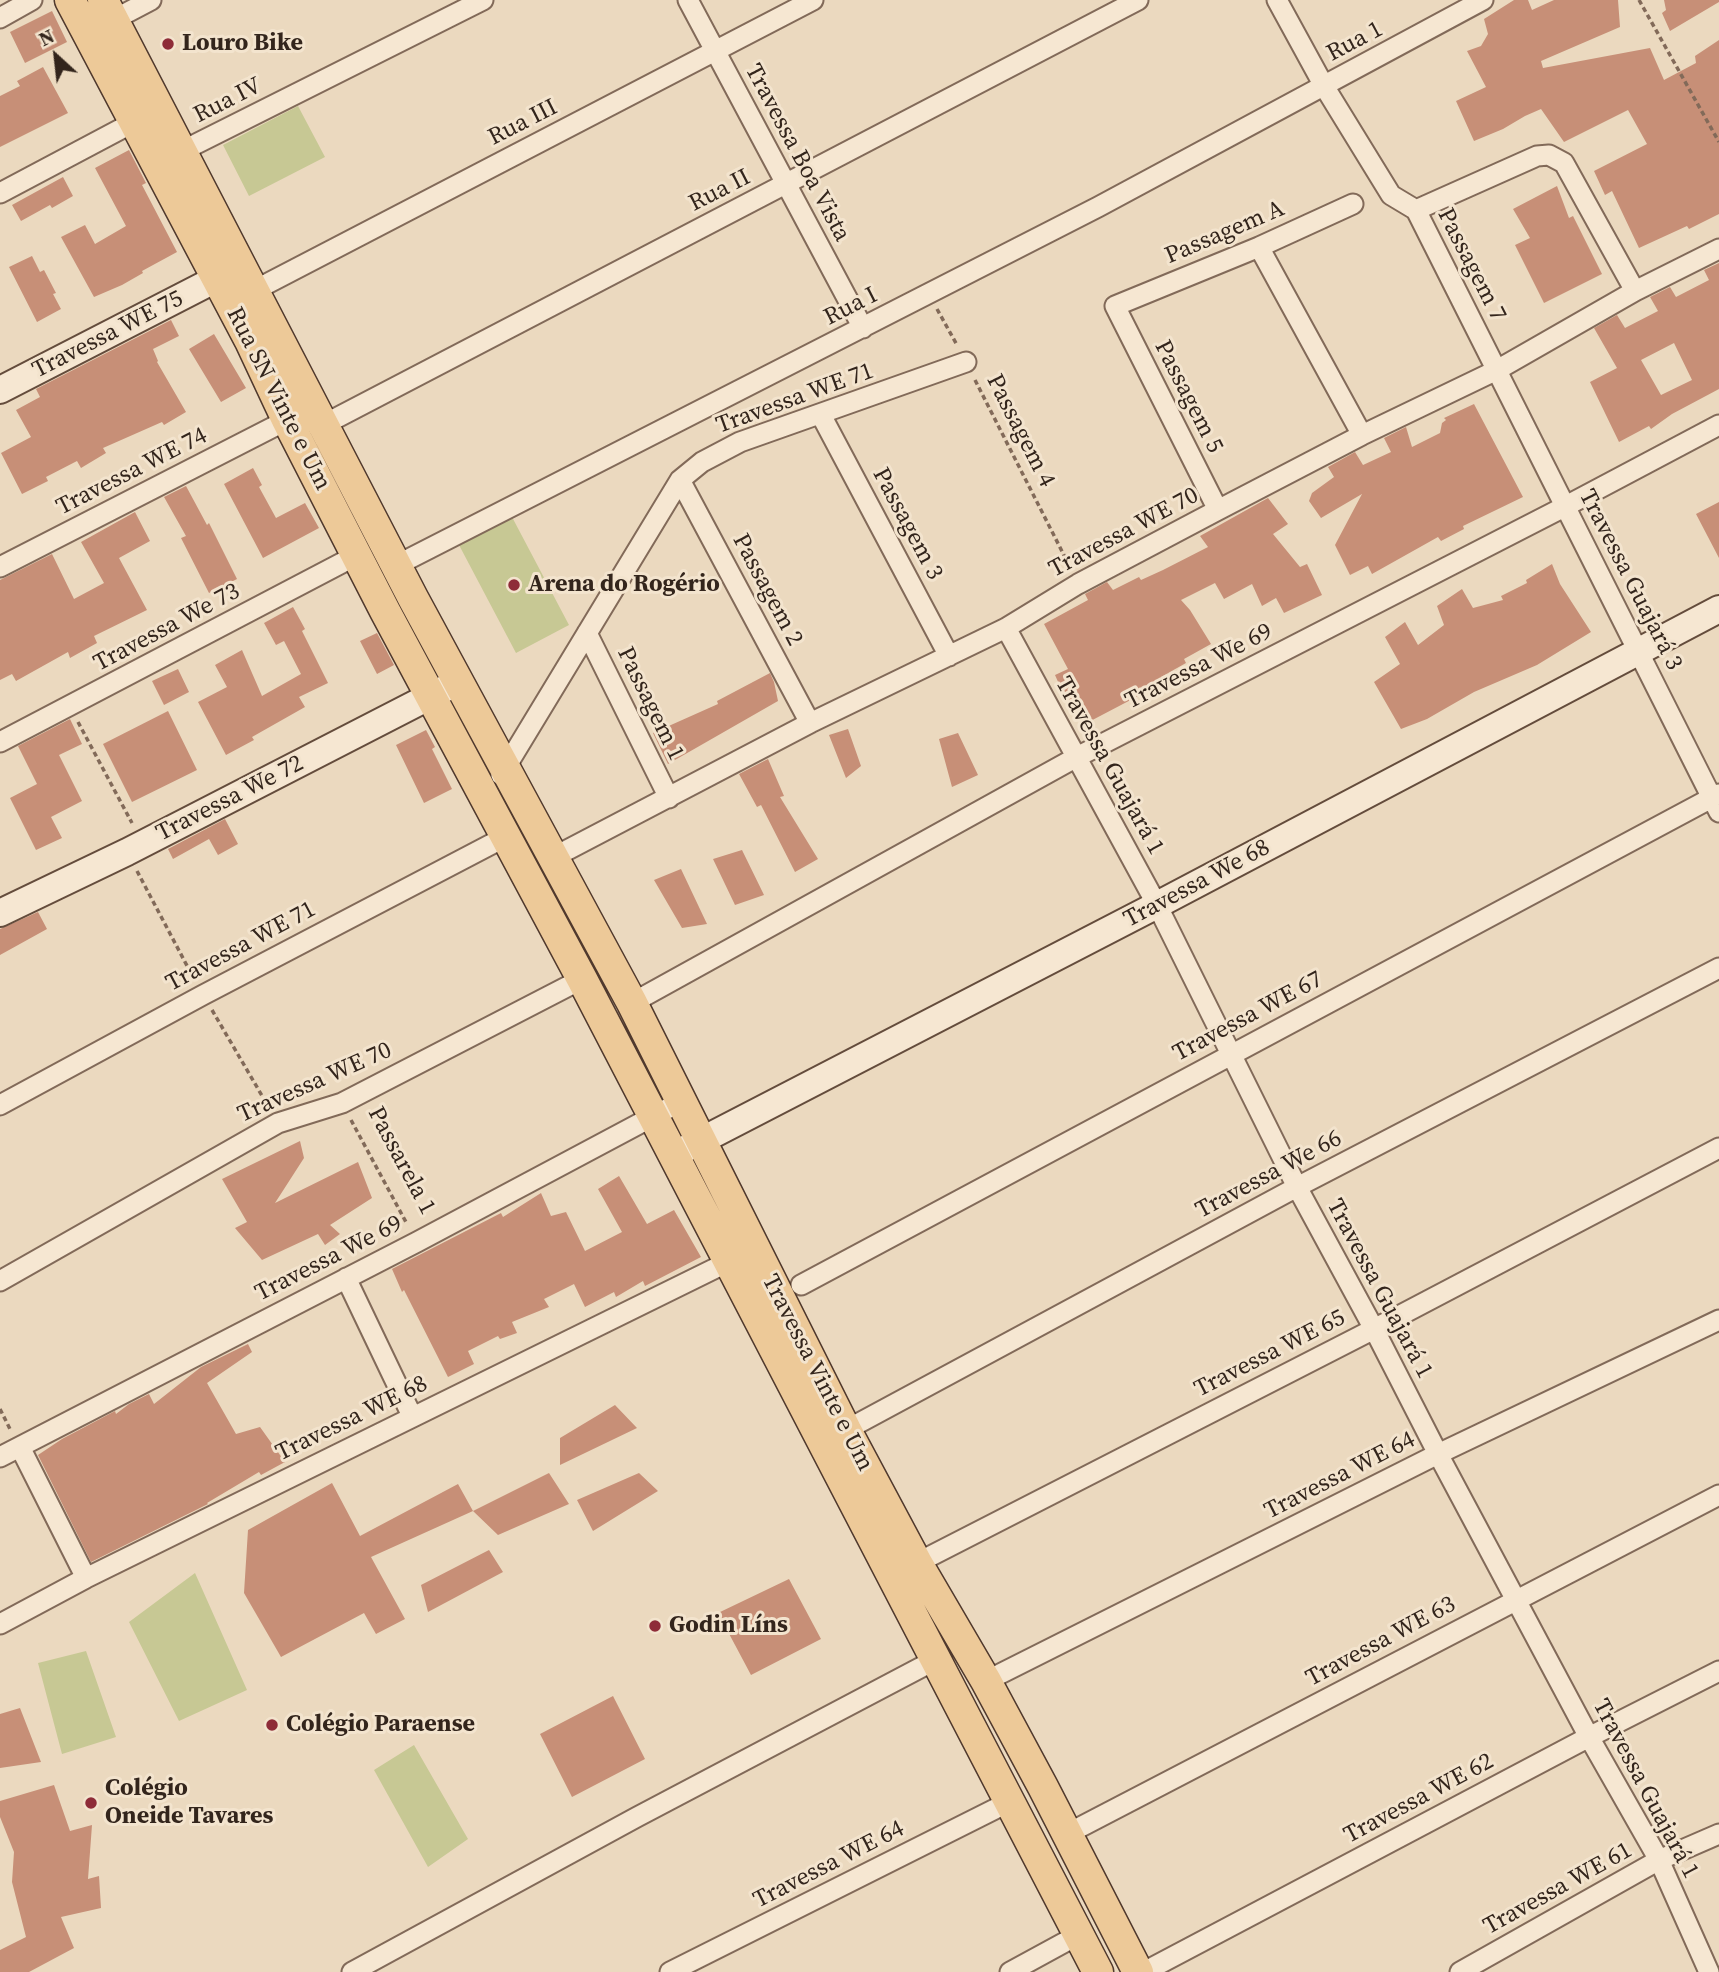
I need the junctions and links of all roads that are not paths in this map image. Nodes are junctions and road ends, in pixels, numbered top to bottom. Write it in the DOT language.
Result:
graph roads {
  1 [pos="32,0"];
  2 [pos="70,0"];
  3 [pos="151,0"];
  4 [pos="483,0"];
  5 [pos="688,0"];
  6 [pos="813,0"];
  7 [pos="1138,0"];
  8 [pos="1277,0"];
  9 [pos="1483,0"];
  10 [pos="108,10"];
  11 [pos="0,18"];
  12 [pos="715,51"];
  13 [pos="1324,86"];
  14 [pos="134,122"];
  15 [pos="182,151"];
  16 [pos="787,184"];
  17 [pos="0,193"];
  18 [pos="1353,204"];
  19 [pos="1416,211"];
  20 [pos="1259,247"];
  21 [pos="1719,249"];
  22 [pos="216,279"];
  23 [pos="255,290"];
  24 [pos="1635,292"];
  25 [pos="1115,306"];
  26 [pos="863,328"];
  27 [pos="966,362"];
  28 [pos="1497,370"];
  29 [pos="0,390"];
  30 [pos="821,415"];
  31 [pos="287,420"];
  32 [pos="323,425"];
  33 [pos="1719,425"];
  34 [pos="1362,435"];
  35 [pos="680,480"];
  36 [pos="1566,506"];
  37 [pos="1218,510"];
  38 [pos="357,555"];
  39 [pos="397,565"];
  40 [pos="0,567"];
  41 [pos="1719,609"];
  42 [pos="1006,628"];
  43 [pos="587,633"];
  44 [pos="1639,653"];
  45 [pos="949,656"];
  46 [pos="459,681"];
  47 [pos="431,696"];
  48 [pos="810,723"];
  49 [pos="0,743"];
  50 [pos="1075,758"];
  51 [pos="505,769"];
  52 [pos="486,797"];
  53 [pos="669,798"];
  54 [pos="1717,802"];
  55 [pos="507,836"];
  56 [pos="552,858"];
  57 [pos="1157,905"];
  58 [pos="0,914"];
  59 [pos="1719,968"];
  60 [pos="582,979"];
  61 [pos="632,1003"];
  62 [pos="652,1046"];
  63 [pos="1233,1053"];
  64 [pos="624,1060"];
  65 [pos="680,1102"];
  66 [pos="0,1105"];
  67 [pos="653,1118"];
  68 [pos="702,1142"];
  69 [pos="1719,1148"];
  70 [pos="674,1154"];
  71 [pos="1297,1187"];
  72 [pos="737,1212"];
  73 [pos="709,1226"];
  74 [pos="728,1262"];
  75 [pos="346,1278"];
  76 [pos="0,1281"];
  77 [pos="801,1285"];
  78 [pos="1719,1320"];
  79 [pos="1374,1329"];
  80 [pos="412,1416"];
  81 [pos="846,1430"];
  82 [pos="20,1447"];
  83 [pos="1438,1454"];
  84 [pos="0,1457"];
  85 [pos="1719,1495"];
  86 [pos="917,1563"];
  87 [pos="86,1578"];
  88 [pos="1515,1600"];
  89 [pos="0,1624"];
  90 [pos="936,1660"];
  91 [pos="1719,1671"];
  92 [pos="986,1681"];
  93 [pos="1589,1737"];
  94 [pos="1009,1802"];
  95 [pos="1719,1833"];
  96 [pos="1067,1834"];
  97 [pos="1660,1860"];
  98 [pos="1078,1935"];
  99 [pos="352,1972"];
  100 [pos="670,1972"];
  101 [pos="1010,1972"];
  102 [pos="1098,1972"];
  103 [pos="1138,1972"];
  104 [pos="1144,1972"];
  105 [pos="1460,1972"];
  106 [pos="1709,1972"];
  1 -- 11 [label="street"];
  2 -- 14 [label="main road, Rua SN Vinte e Um"];
  3 -- 10 [label="street"];
  4 -- 15 [label="street, Rua IV"];
  5 -- 12 [label="street, Travessa Boa Vista"];
  6 -- 12 [label="street, Rua III"];
  7 -- 16 [label="street, Rua II"];
  8 -- 13 [label="street, Passagem 7"];
  9 -- 13 [label="street, Rua 1"];
  10 -- 15 [label="main road, Rua SN Vinte e Um"];
  12 -- 16 [label="street, Travessa Boa Vista"];
  12 -- 23 [label="street, Rua III"];
  13 -- 19 [label="street, Passagem 7"];
  13 -- 26 [label="street, Rua I"];
  14 -- 17 [label="street"];
  14 -- 22 [label="main road, Rua SN Vinte e Um"];
  15 -- 23 [label="main road, Rua SN Vinte e Um"];
  16 -- 26 [label="street, Travessa Boa Vista"];
  16 -- 32 [label="street, Rua II"];
  18 -- 20 [label="street, Passagem A"];
  19 -- 24 [label="street"];
  19 -- 28 [label="street, Passagem 7"];
  20 -- 25 [label="street, Passagem A"];
  20 -- 34 [label="street"];
  21 -- 24 [label="street, Travessa WE 70"];
  22 -- 29 [label="street, Travessa WE 75"];
  22 -- 31 [label="main road, Rua SN Vinte e Um"];
  23 -- 32 [label="main road, Rua SN Vinte e Um"];
  24 -- 28 [label="street, Travessa WE 70"];
  25 -- 37 [label="street, Passagem 5"];
  26 -- 39 [label="street, Rua I"];
  27 -- 30 [label="street, Travessa WE 71"];
  28 -- 34 [label="street, Travessa WE 70"];
  28 -- 36 [label="street, Travessa Guajará 3"];
  30 -- 35 [label="street, Travessa WE 71"];
  30 -- 45 [label="street, Passagem 3"];
  31 -- 38 [label="main road, Rua SN Vinte e Um"];
  31 -- 40 [label="street, Travessa WE 74"];
  32 -- 39 [label="main road, Rua SN Vinte e Um"];
  33 -- 36 [label="street, Travessa We 69"];
  34 -- 37 [label="street, Travessa WE 70"];
  35 -- 43 [label="street, Travessa WE 71"];
  35 -- 48 [label="street, Passagem 2"];
  36 -- 44 [label="street, Travessa Guajará 3"];
  36 -- 50 [label="street, Travessa We 69"];
  37 -- 42 [label="street, Travessa WE 70"];
  38 -- 47 [label="main road, Rua SN Vinte e Um"];
  38 -- 49 [label="street, Travessa We 73"];
  39 -- 46 [label="main road, Rua SN Vinte e Um"];
  41 -- 44 [label="street, Travessa We 68"];
  42 -- 45 [label="street, Travessa WE 70"];
  42 -- 50 [label="street, Travessa Guajará 1"];
  43 -- 51 [label="street, Travessa WE 71"];
  43 -- 53 [label="street, Passagem 1"];
  44 -- 54 [label="street, Travessa Guajará 3"];
  44 -- 57 [label="street, Travessa We 68"];
  45 -- 48 [label="street, Travessa WE 70"];
  46 -- 47 [label="street, Travessa We 72"];
  46 -- 51 [label="main road, Rua SN Vinte e Um"];
  47 -- 52 [label="main road, Rua SN Vinte e Um"];
  47 -- 58 [label="street, Travessa We 72"];
  48 -- 53 [label="street, Travessa WE 70"];
  50 -- 57 [label="street, Travessa Guajará 1"];
  50 -- 61 [label="street, Travessa We 69"];
  51 -- 52 [label="street, Travessa WE 71"];
  51 -- 56 [label="main road, Travessa Vinte e Um"];
  52 -- 55 [label="main road, Travessa Vinte e Um"];
  53 -- 56 [label="street, Travessa WE 70"];
  54 -- 63 [label="street, Travessa WE 67"];
  55 -- 60 [label="main road, Travessa Vinte e Um"];
  55 -- 66 [label="street, Travessa WE 71"];
  56 -- 61 [label="main road, Travessa Vinte e Um"];
  57 -- 63 [label="street, Travessa Guajará 1"];
  57 -- 68 [label="street, Travessa We 68"];
  59 -- 71 [label="street, Travessa We 66"];
  60 -- 64 [label="main road, Travessa Vinte e Um"];
  60 -- 76 [label="street, Travessa WE 70"];
  61 -- 62 [label="main road, Travessa Vinte e Um"];
  62 -- 64 [label="main road"];
  62 -- 65 [label="main road, Travessa Vinte e Um"];
  63 -- 71 [label="street, Travessa Guajará 1"];
  63 -- 77 [label="street, Travessa WE 67"];
  64 -- 67 [label="main road, Travessa Vinte e Um"];
  65 -- 67 [label="street, Travessa We 69"];
  65 -- 68 [label="main road, Travessa Vinte e Um"];
  67 -- 70 [label="main road, Travessa Vinte e Um"];
  67 -- 75 [label="street, Travessa We 69"];
  68 -- 70 [label="street, Travessa We 68"];
  68 -- 72 [label="main road, Travessa Vinte e Um"];
  69 -- 79 [label="street, Travessa WE 65"];
  70 -- 73 [label="main road, Travessa Vinte e Um"];
  71 -- 79 [label="street, Travessa Guajará 1"];
  71 -- 81 [label="street, Travessa We 66"];
  72 -- 73 [label="main road"];
  72 -- 81 [label="main road, Travessa Vinte e Um"];
  73 -- 74 [label="main road, Travessa Vinte e Um"];
  74 -- 80 [label="street, Travessa WE 68"];
  74 -- 90 [label="main road, Travessa Vinte e Um"];
  75 -- 80 [label="street"];
  75 -- 82 [label="street, Travessa We 69"];
  78 -- 83 [label="street, Travessa WE 64"];
  79 -- 83 [label="street, Travessa Guajará 1"];
  79 -- 86 [label="street, Travessa WE 65"];
  80 -- 87 [label="street, Travessa WE 68"];
  81 -- 86 [label="main road, Travessa Vinte e Um"];
  82 -- 84 [label="street, Travessa We 69"];
  82 -- 87 [label="street"];
  83 -- 88 [label="street, Travessa Guajará 1"];
  83 -- 92 [label="street, Travessa WE 64"];
  85 -- 88 [label="street, Travessa WE 63"];
  86 -- 92 [label="main road, Travessa Vinte e Um"];
  87 -- 89 [label="street, Travessa WE 68"];
  88 -- 93 [label="street, Travessa Guajará 1"];
  88 -- 96 [label="street, Travessa WE 63"];
  90 -- 94 [label="main road, Travessa Vinte e Um"];
  90 -- 99 [label="street"];
  91 -- 93 [label="street, Travessa WE 62"];
  92 -- 96 [label="main road, Travessa Vinte e Um"];
  93 -- 97 [label="street, Travessa Guajará 1"];
  93 -- 104 [label="street, Travessa WE 62"];
  94 -- 98 [label="main road, Travessa Vinte e Um"];
  94 -- 100 [label="street, Travessa WE 64"];
  95 -- 97 [label="street, Travessa WE 61"];
  96 -- 103 [label="main road, Travessa Vinte e Um"];
  97 -- 105 [label="street, Travessa WE 61"];
  97 -- 106 [label="street, Travessa Guajará 1"];
  98 -- 101 [label="street"];
  98 -- 102 [label="main road, Travessa Vinte e Um"];
}
